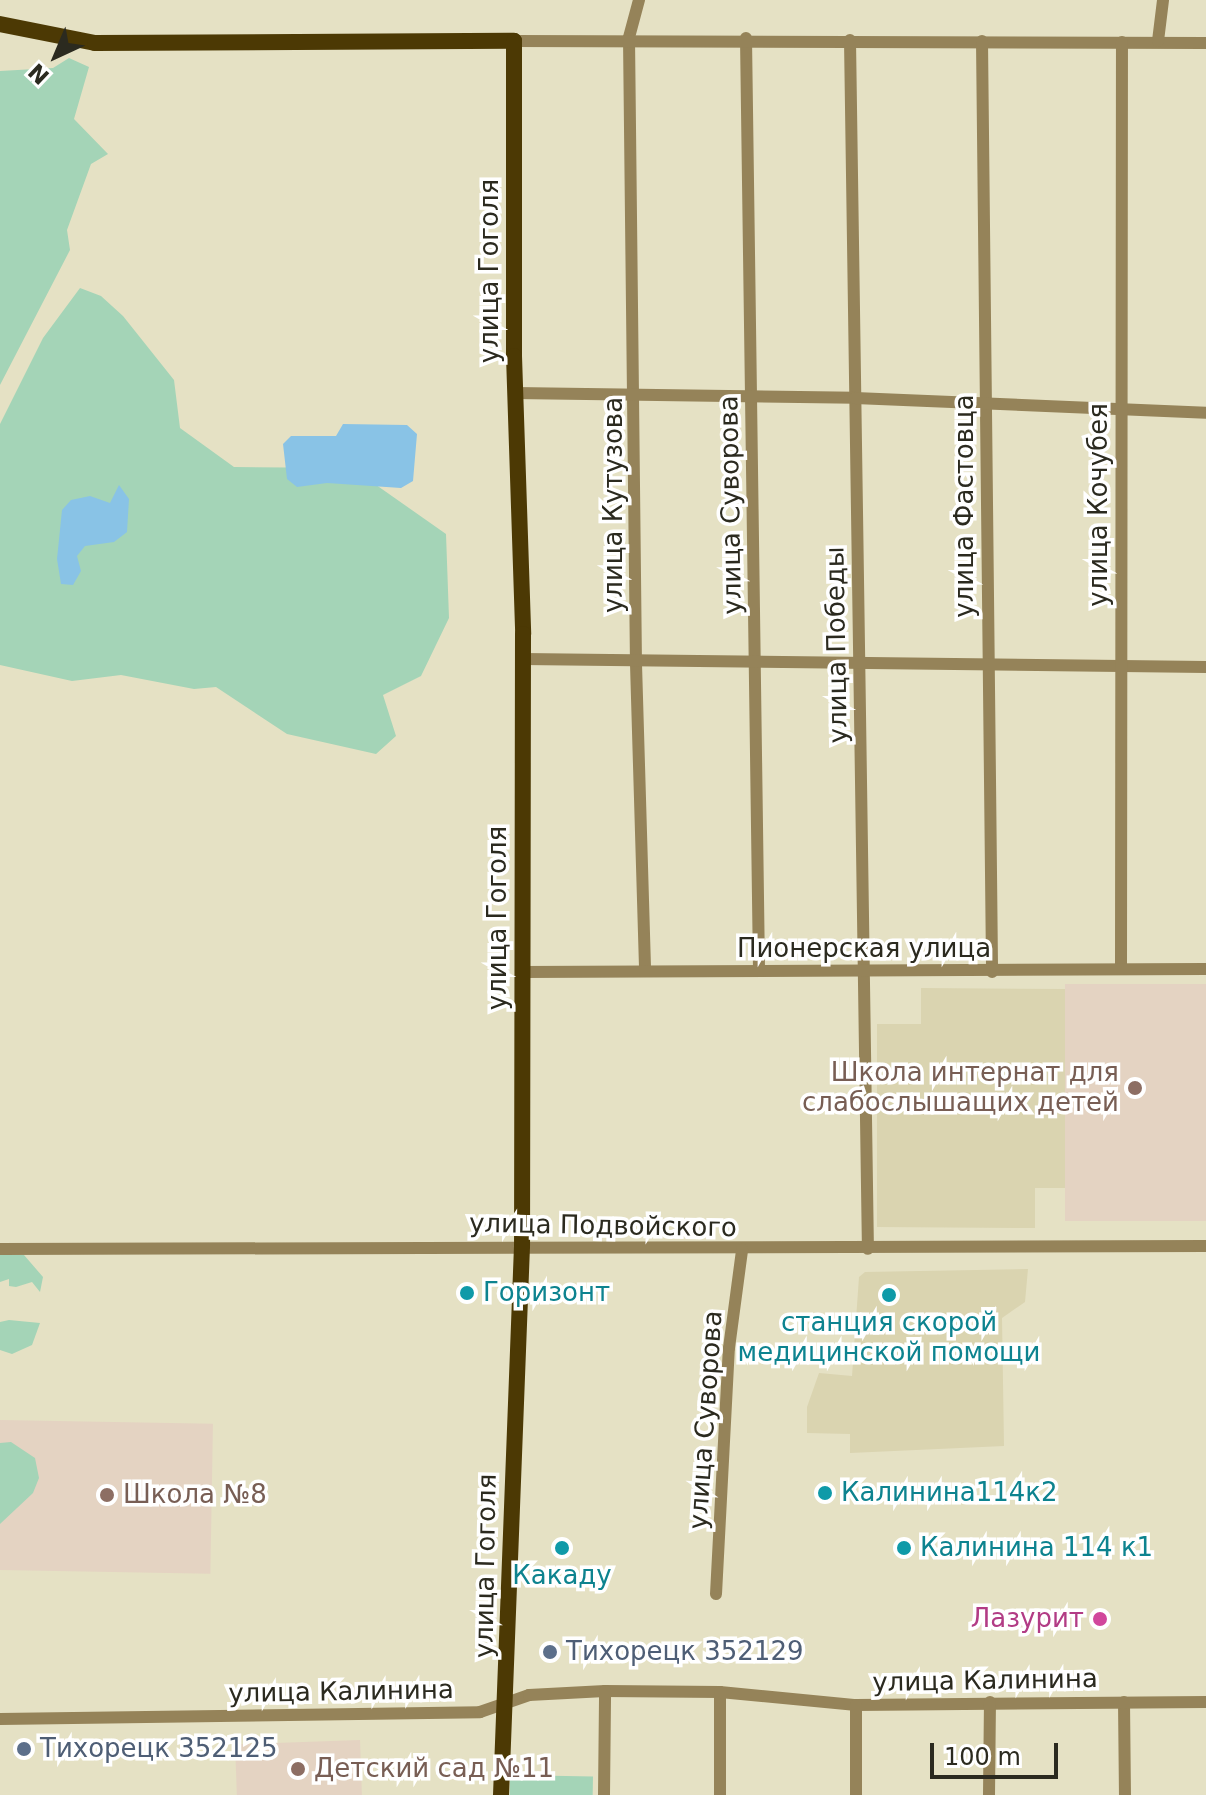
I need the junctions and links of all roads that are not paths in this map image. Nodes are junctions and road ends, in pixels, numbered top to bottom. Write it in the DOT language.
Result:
graph roads {
  1 [pos="639,0"];
  2 [pos="1163,0"];
  3 [pos="0,24"];
  4 [pos="629,38"];
  5 [pos="746,38"];
  6 [pos="850,40"];
  7 [pos="514,41"];
  8 [pos="982,41"];
  9 [pos="1158,41"];
  10 [pos="1122,42"];
  11 [pos="1206,43"];
  12 [pos="515,393"];
  13 [pos="636,394"];
  14 [pos="752,397"];
  15 [pos="855,398"];
  16 [pos="987,403"];
  17 [pos="1121,408"];
  18 [pos="1206,413"];
  19 [pos="523,659"];
  20 [pos="636,664"];
  21 [pos="756,666"];
  22 [pos="860,667"];
  23 [pos="1206,667"];
  24 [pos="988,668"];
  25 [pos="1122,669"];
  26 [pos="1121,968"];
  27 [pos="1206,969"];
  28 [pos="645,971"];
  29 [pos="759,971"];
  30 [pos="866,971"];
  31 [pos="522,972"];
  32 [pos="992,972"];
  33 [pos="522,1246"];
  34 [pos="1206,1246"];
  35 [pos="0,1249"];
  36 [pos="868,1249"];
  37 [pos="742,1250"];
  38 [pos="716,1594"];
  39 [pos="605,1691"];
  40 [pos="720,1692"];
  41 [pos="508,1699"];
  42 [pos="990,1702"];
  43 [pos="1124,1702"];
  44 [pos="1206,1702"];
  45 [pos="856,1705"];
  46 [pos="0,1719"];
  47 [pos="501,1795"];
  48 [pos="604,1795"];
  49 [pos="720,1795"];
  50 [pos="856,1795"];
  51 [pos="989,1795"];
  52 [pos="1125,1795"];
  1 -- 4 [label="street, улица Кутузова"];
  2 -- 9 [label="street"];
  3 -- 7 [label="main road"];
  4 -- 5 [label="street"];
  4 -- 7 [label="street"];
  4 -- 13 [label="street, улица Кутузова"];
  5 -- 6 [label="street"];
  5 -- 14 [label="street, улица Суворова"];
  6 -- 8 [label="street"];
  6 -- 15 [label="street, улица Победы"];
  7 -- 12 [label="main road, улица Гоголя"];
  8 -- 10 [label="street"];
  8 -- 16 [label="street, улица Фастовца"];
  9 -- 10 [label="street"];
  9 -- 11 [label="street"];
  10 -- 17 [label="street, улица Кочубея"];
  12 -- 13 [label="street"];
  12 -- 19 [label="main road, улица Гоголя"];
  13 -- 14 [label="street"];
  13 -- 20 [label="street, улица Кутузова"];
  14 -- 15 [label="street"];
  14 -- 21 [label="street, улица Суворова"];
  15 -- 16 [label="street"];
  15 -- 22 [label="street, улица Победы"];
  16 -- 17 [label="street"];
  16 -- 24 [label="street, улица Фастовца"];
  17 -- 18 [label="street"];
  17 -- 25 [label="street, улица Кочубея"];
  19 -- 20 [label="street"];
  19 -- 31 [label="main road, улица Гоголя"];
  20 -- 21 [label="street"];
  20 -- 28 [label="street, улица Кутузова"];
  21 -- 22 [label="street"];
  21 -- 29 [label="street, улица Суворова"];
  22 -- 24 [label="street"];
  22 -- 30 [label="street, улица Победы"];
  23 -- 25 [label="street"];
  24 -- 25 [label="street"];
  24 -- 32 [label="street, улица Фастовца"];
  25 -- 26 [label="street, улица Кочубея"];
  26 -- 27 [label="street, Пионерская улица"];
  26 -- 32 [label="street, Пионерская улица"];
  28 -- 29 [label="street, Пионерская улица"];
  28 -- 31 [label="street, Пионерская улица"];
  29 -- 30 [label="street, Пионерская улица"];
  30 -- 32 [label="street, Пионерская улица"];
  30 -- 36 [label="street, улица Победы"];
  31 -- 33 [label="main road, улица Гоголя"];
  33 -- 35 [label="street, улица Подвойского"];
  33 -- 37 [label="street, улица Подвойского"];
  33 -- 41 [label="main road, улица Гоголя"];
  34 -- 36 [label="street, улица Подвойского"];
  36 -- 37 [label="street, улица Подвойского"];
  37 -- 38 [label="street, улица Суворова"];
  39 -- 40 [label="street, улица Калинина"];
  39 -- 41 [label="street, улица Калинина"];
  39 -- 48 [label="street"];
  40 -- 45 [label="street, улица Калинина"];
  40 -- 49 [label="street"];
  41 -- 46 [label="street, улица Калинина"];
  41 -- 47 [label="main road, улица Гоголя"];
  42 -- 43 [label="street, улица Калинина"];
  42 -- 45 [label="street, улица Калинина"];
  42 -- 51 [label="street"];
  43 -- 44 [label="street, улица Калинина"];
  43 -- 52 [label="street"];
  45 -- 50 [label="street"];
}
